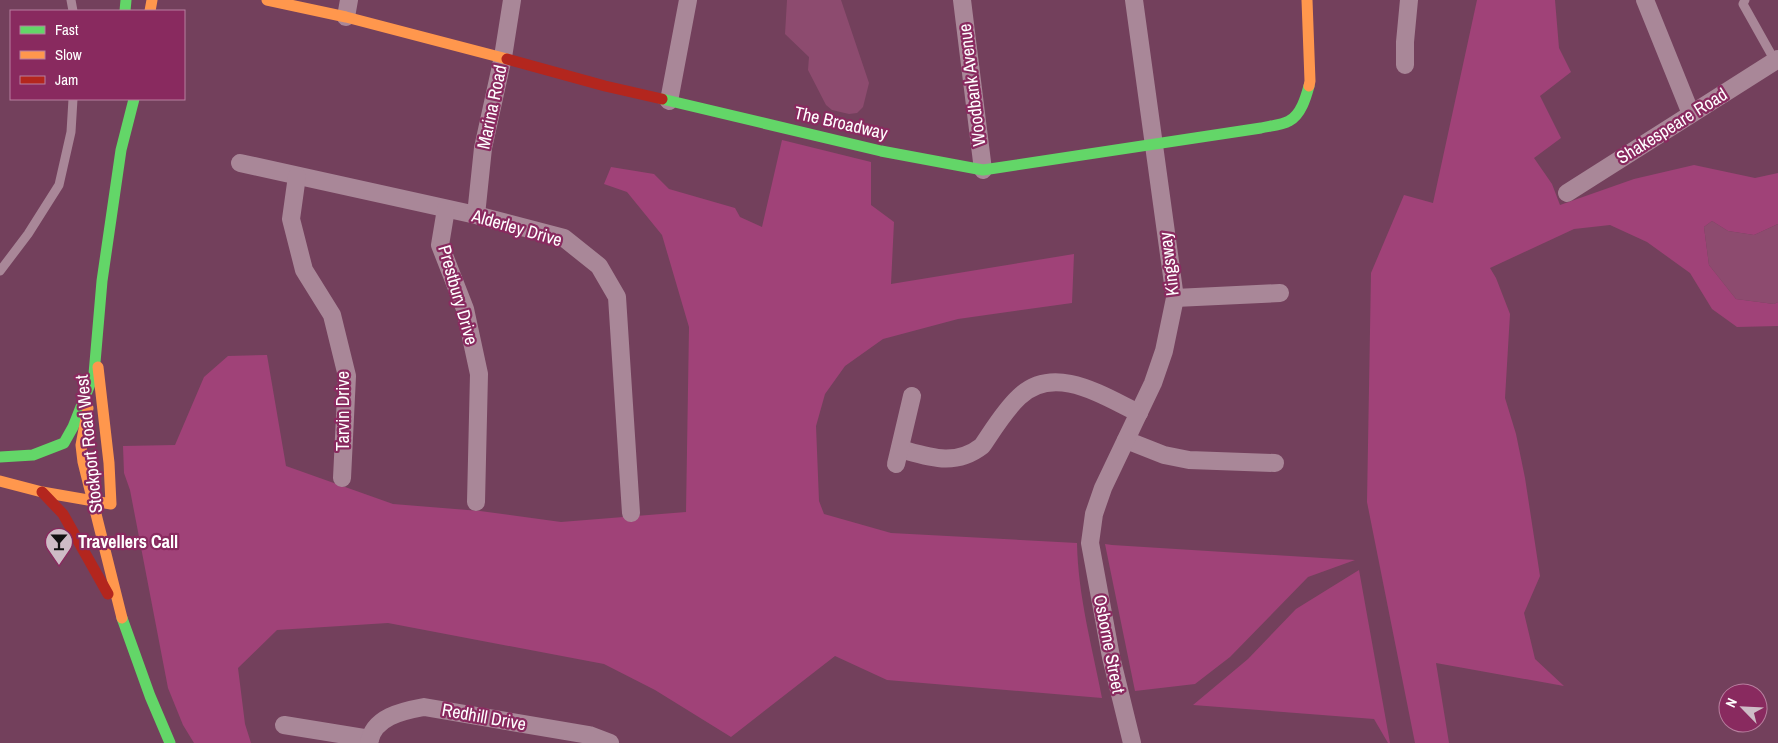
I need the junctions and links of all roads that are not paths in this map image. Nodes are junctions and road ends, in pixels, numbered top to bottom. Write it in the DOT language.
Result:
graph roads {
  1 [pos="267,0"];
  2 [pos="512,0"];
  3 [pos="688,0"];
  4 [pos="962,0"];
  5 [pos="1134,0"];
  6 [pos="1307,0"];
  7 [pos="1409,0"];
  8 [pos="1644,0"];
  9 [pos="1745,0"];
  10 [pos="347,8"];
  11 [pos="503,57"];
  12 [pos="1777,60"];
  13 [pos="1405,65"];
  14 [pos="73,100"];
  15 [pos="134,100"];
  16 [pos="669,101"];
  17 [pos="1691,114"];
  18 [pos="118,118"];
  19 [pos="122,142"];
  20 [pos="1154,145"];
  21 [pos="240,164"];
  22 [pos="983,170"];
  23 [pos="296,176"];
  24 [pos="1567,193"];
  25 [pos="446,209"];
  26 [pos="476,215"];
  27 [pos="0,271"];
  28 [pos="1280,293"];
  29 [pos="1175,298"];
  30 [pos="97,353"];
  31 [pos="94,374"];
  32 [pos="912,396"];
  33 [pos="1139,413"];
  34 [pos="1126,440"];
  35 [pos="0,457"];
  36 [pos="1275,463"];
  37 [pos="342,478"];
  38 [pos="74,480"];
  39 [pos="0,481"];
  40 [pos="88,483"];
  41 [pos="110,486"];
  42 [pos="42,492"];
  43 [pos="92,501"];
  44 [pos="476,502"];
  45 [pos="111,504"];
  46 [pos="631,512"];
  47 [pos="113,518"];
  48 [pos="116,544"];
  49 [pos="1090,544"];
  50 [pos="123,621"];
  51 [pos="284,725"];
  52 [pos="369,741"];
  53 [pos="170,743"];
  54 [pos="610,743"];
  55 [pos="1132,743"];
  1 -- 10 [label="main road, The Broadway"];
  2 -- 11 [label="street, Marina Road"];
  3 -- 16 [label="street"];
  4 -- 22 [label="street, Woodbank Avenue"];
  5 -- 20 [label="street, Kingsway"];
  6 -- 20 [label="main road, The Broadway"];
  7 -- 13 [label="street"];
  8 -- 17 [label="street"];
  9 -- 12 [label="lane"];
  10 -- 11 [label="main road, The Broadway"];
  11 -- 16 [label="main road, The Broadway"];
  11 -- 26 [label="street, Marina Road"];
  12 -- 17 [label="street, Shakespeare Road"];
  14 -- 27 [label="lane"];
  15 -- 19 [label="main road, Stockport Road West"];
  16 -- 22 [label="main road, The Broadway"];
  17 -- 24 [label="street, Shakespeare Road"];
  18 -- 19 [label="main road, Stockport Road West"];
  19 -- 30 [label="main road, Stockport Road West"];
  20 -- 22 [label="main road, The Broadway"];
  20 -- 29 [label="street, Kingsway"];
  21 -- 23 [label="street, Alderley Drive"];
  23 -- 25 [label="street, Alderley Drive"];
  23 -- 37 [label="street, Tarvin Drive"];
  25 -- 26 [label="street, Alderley Drive"];
  25 -- 44 [label="street, Prestbury Drive"];
  26 -- 46 [label="street, Alderley Drive"];
  28 -- 29 [label="street"];
  29 -- 33 [label="street, Kingsway"];
  30 -- 31 [label="main road, Stockport Road West"];
  30 -- 41 [label="main road, Stockport Road West"];
  31 -- 35 [label="main road"];
  31 -- 40 [label="main road, Stockport Road West"];
  32 -- 33 [label="street"];
  33 -- 34 [label="street, Kingsway"];
  34 -- 36 [label="street"];
  34 -- 49 [label="street, Kingsway"];
  38 -- 40 [label="main road"];
  39 -- 42 [label="main road"];
  40 -- 41 [label="main road"];
  40 -- 43 [label="main road, Stockport Road West"];
  41 -- 45 [label="main road, Stockport Road West"];
  42 -- 43 [label="main road"];
  42 -- 50 [label="main road, Stockport Road West"];
  43 -- 45 [label="main road"];
  43 -- 50 [label="main road, Stockport Road West"];
  45 -- 47 [label="main road, Stockport Road West"];
  48 -- 50 [label="main road, Stockport Road West"];
  49 -- 55 [label="street, Osborne Street"];
  50 -- 53 [label="main road, Stockport Road West"];
  51 -- 52 [label="street, Redhill Drive"];
  52 -- 54 [label="street, Redhill Drive"];
}
